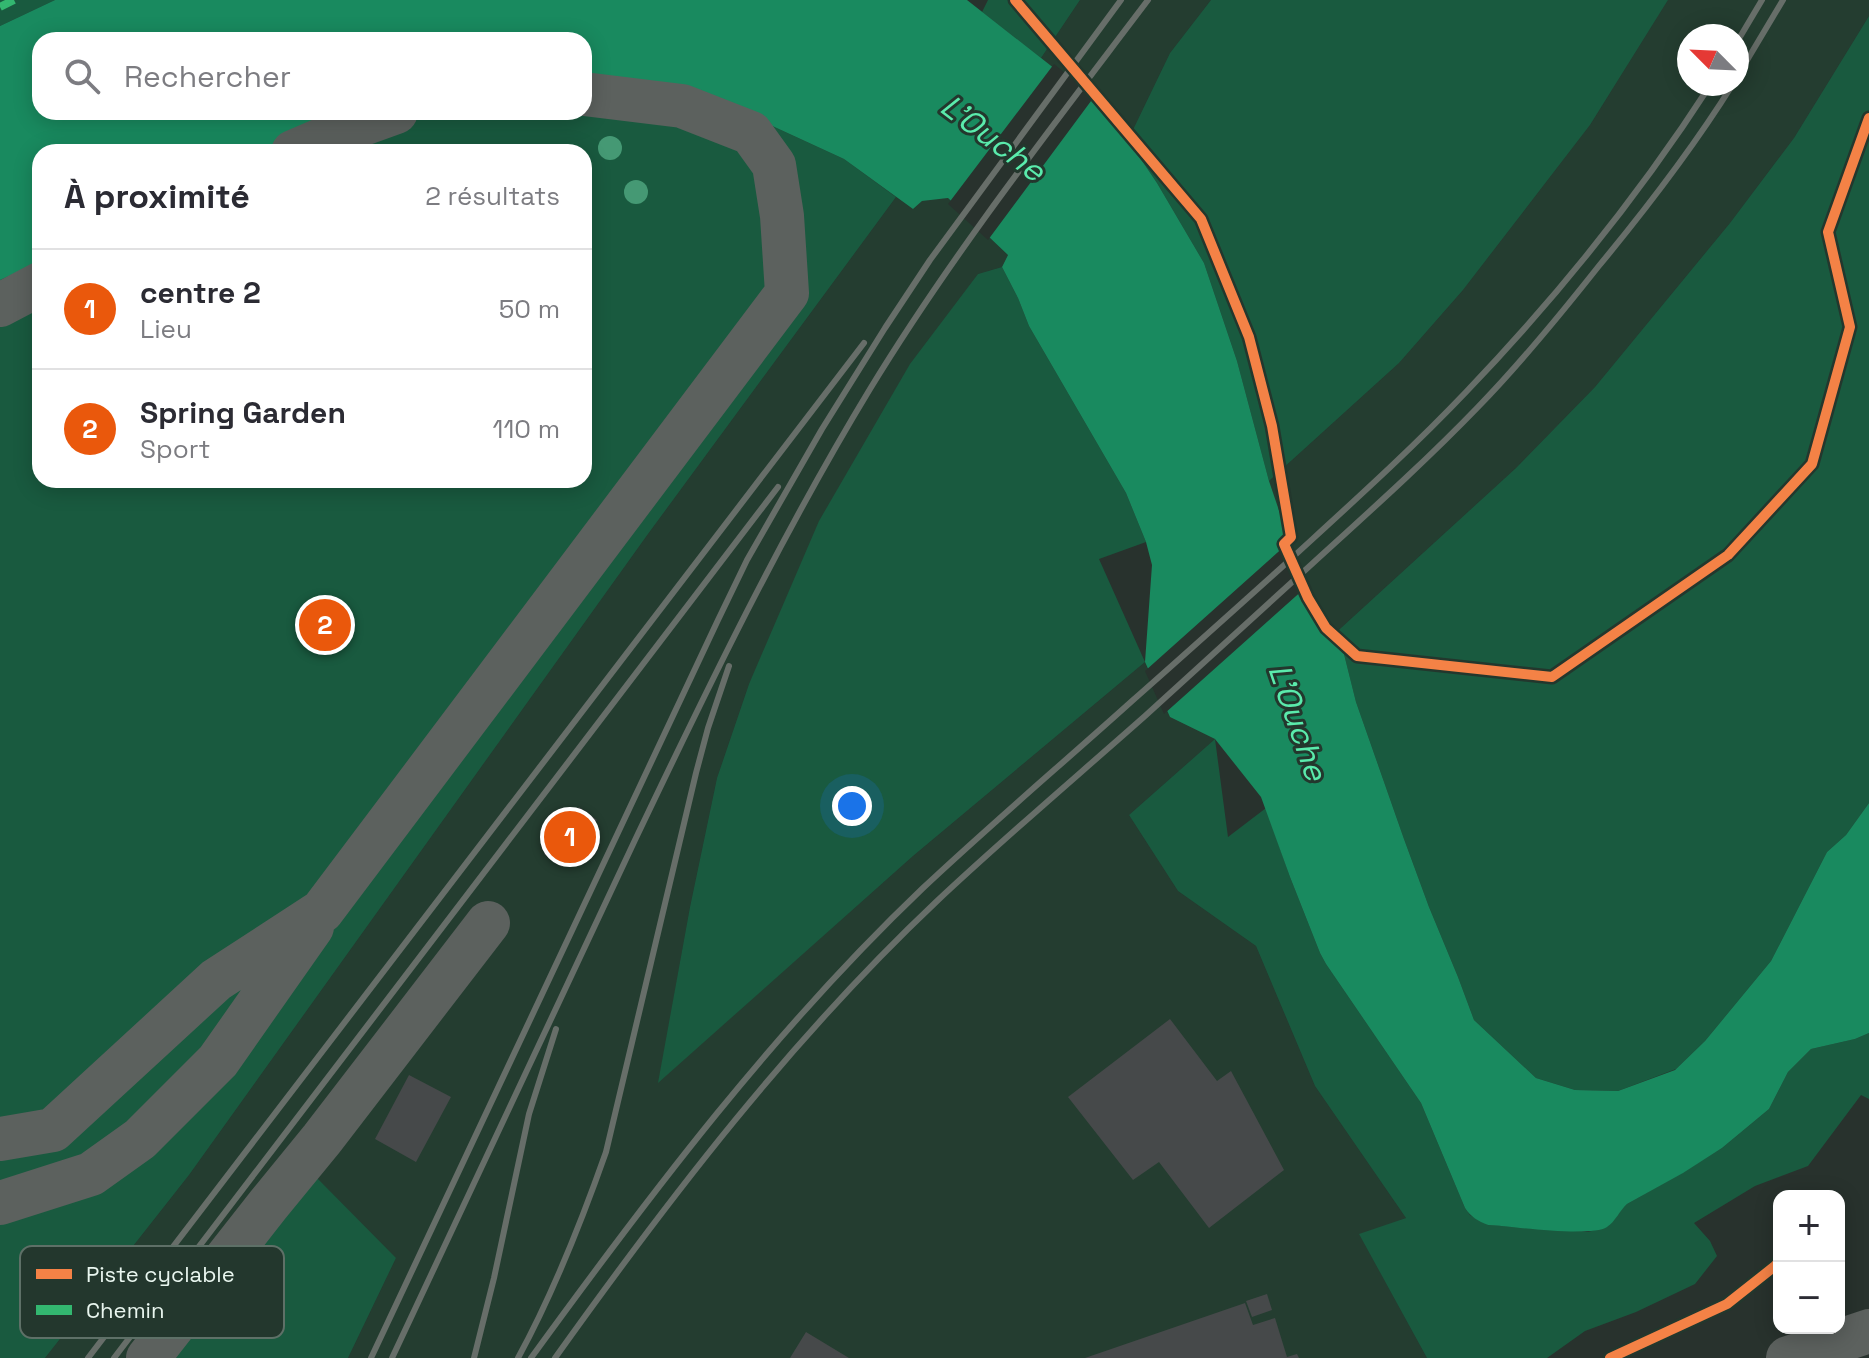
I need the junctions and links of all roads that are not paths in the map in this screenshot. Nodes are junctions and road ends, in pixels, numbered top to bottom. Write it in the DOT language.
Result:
graph roads {
  1 [pos="592,95"];
  2 [pos="374,120"];
  3 [pos="312,144"];
  4 [pos="32,288"];
  5 [pos="0,305"];
  6 [pos="322,911"];
  7 [pos="488,923"];
  8 [pos="0,1139"];
  9 [pos="0,1203"];
  10 [pos="236,1246"];
  11 [pos="1869,1331"];
  12 [pos="164,1338"];
  13 [pos="148,1358"];
  14 [pos="1788,1358"];
  1 -- 6 [label="street"];
  2 -- 3 [label="street"];
  4 -- 5 [label="street"];
  6 -- 8 [label="street"];
  6 -- 9 [label="street"];
  7 -- 10 [label="street"];
  11 -- 14 [label="street"];
  12 -- 13 [label="street"];
}
